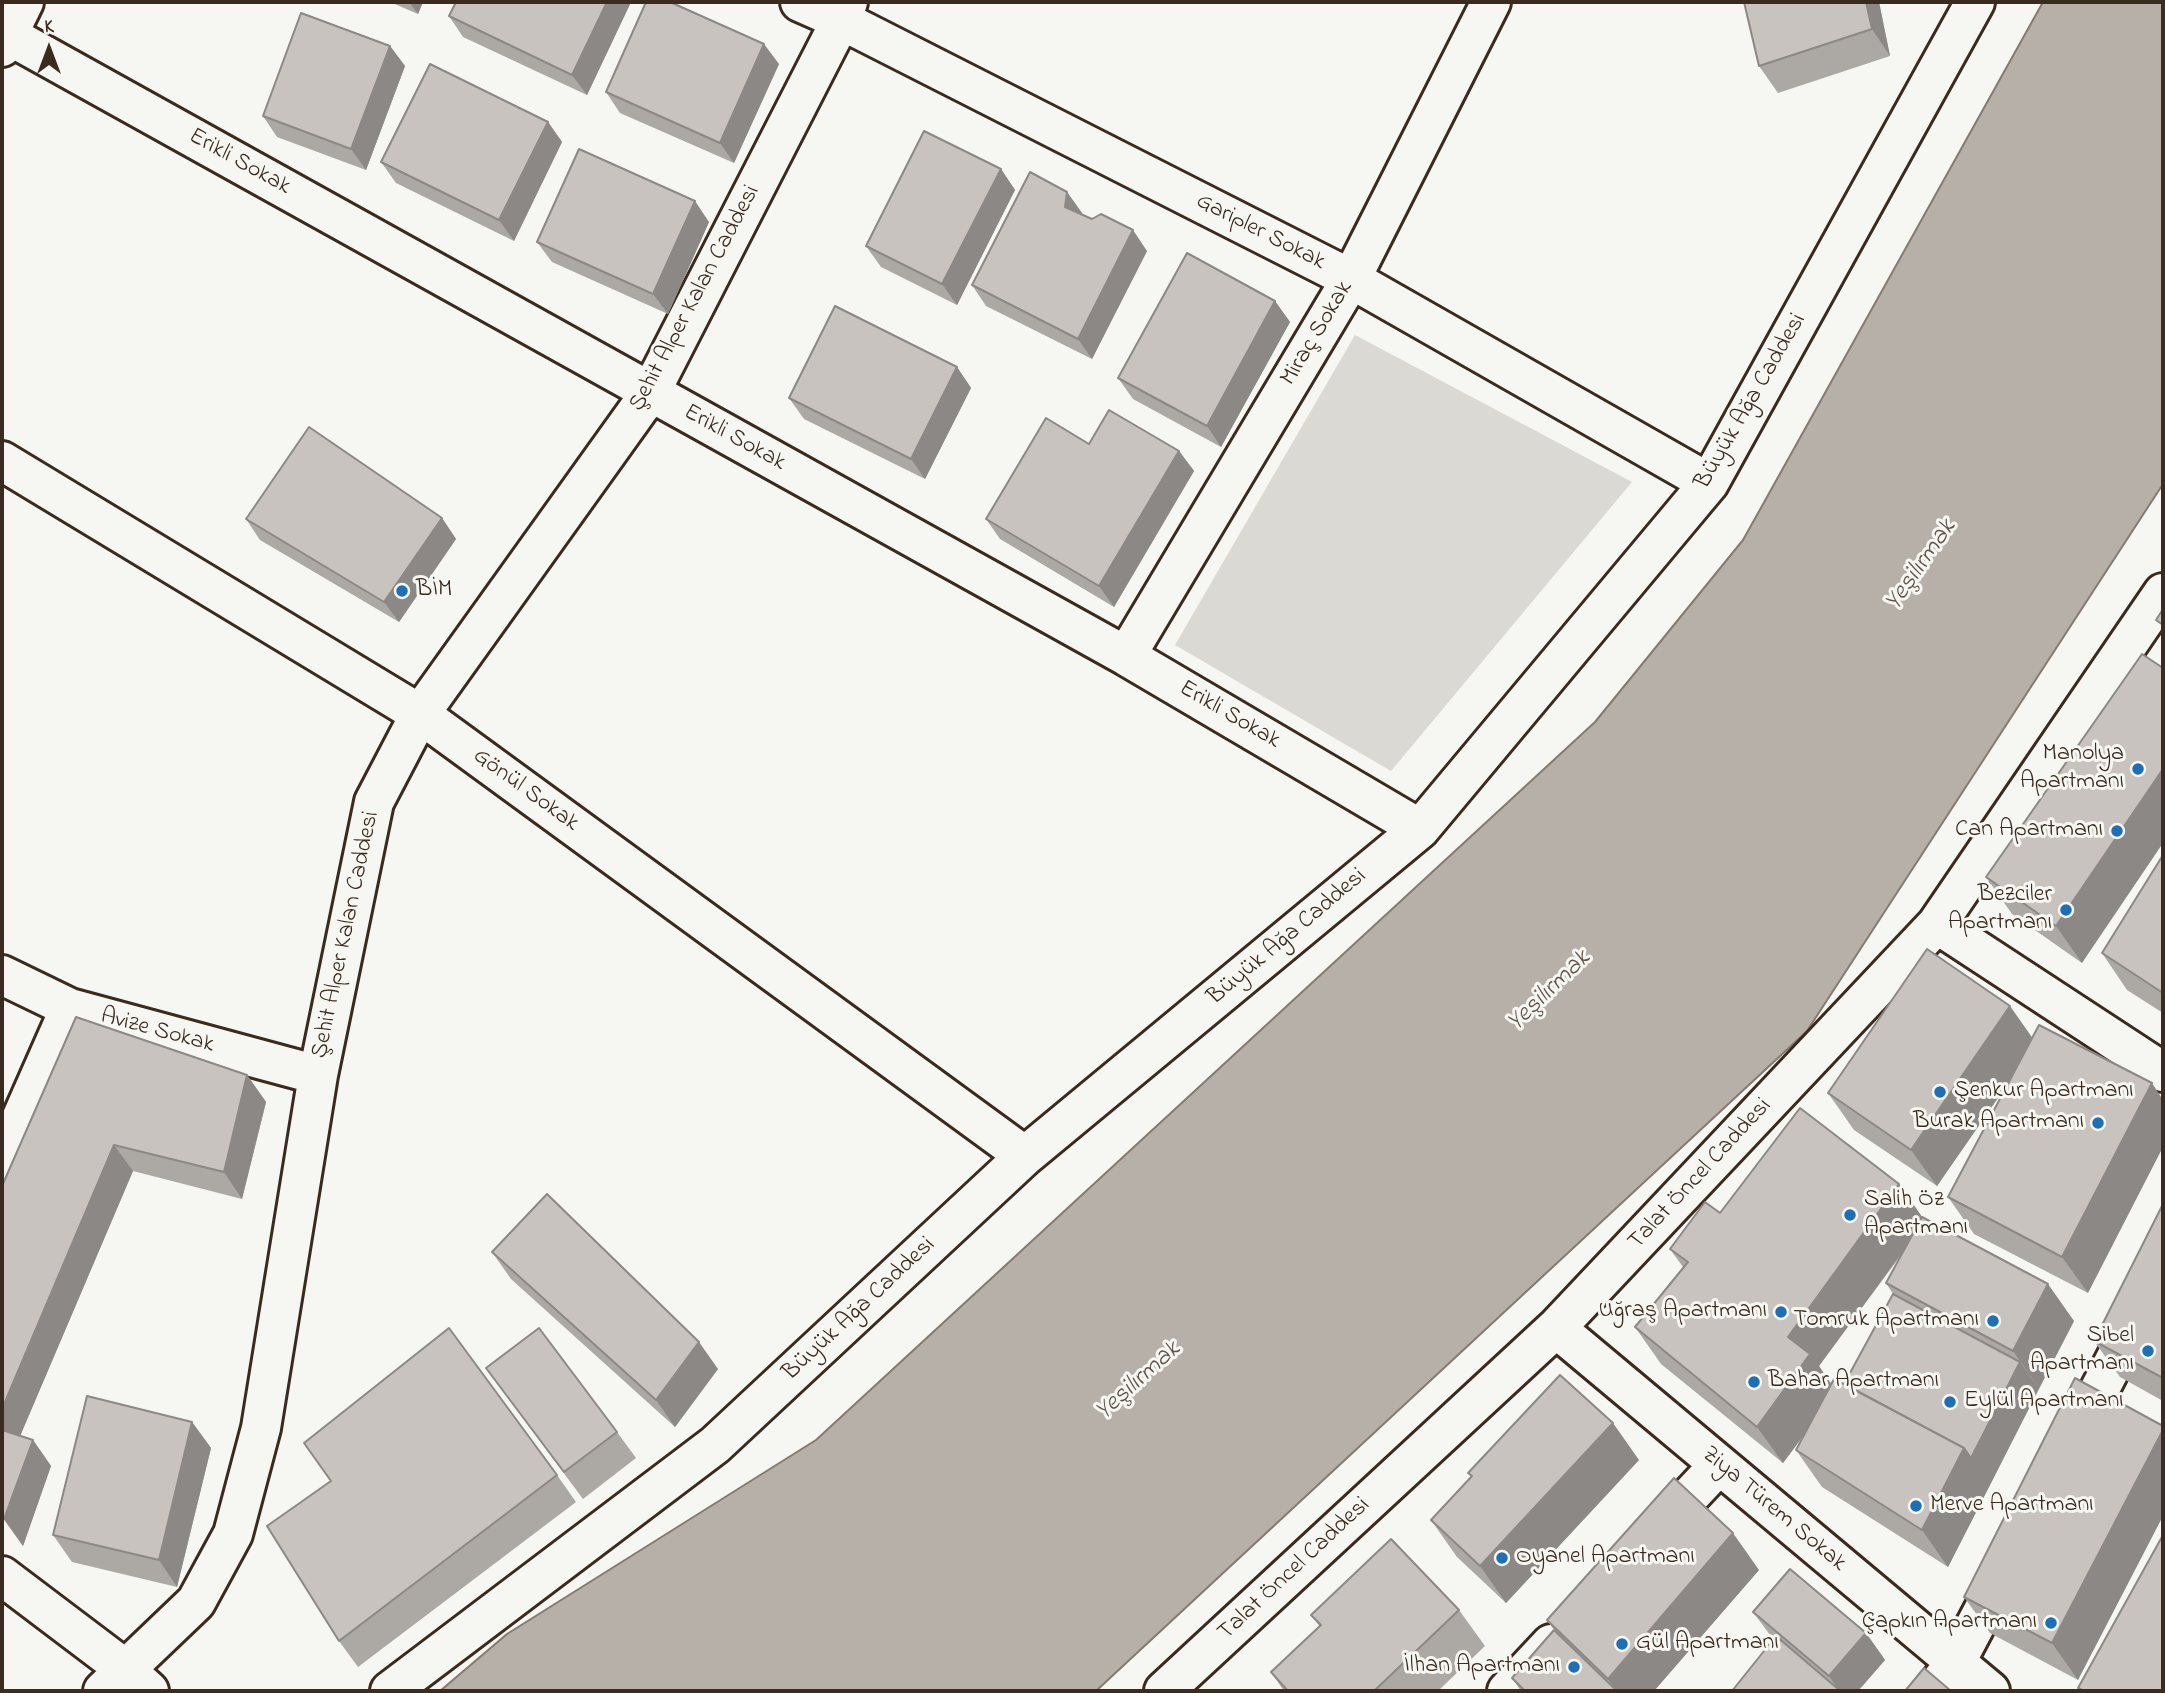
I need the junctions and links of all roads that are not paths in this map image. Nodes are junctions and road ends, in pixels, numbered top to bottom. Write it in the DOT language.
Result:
graph roads {
  1 [pos="800,2"];
  2 [pos="1491,2"];
  3 [pos="1976,2"];
  4 [pos="844,11"];
  5 [pos="11,28"];
  6 [pos="1351,279"];
  7 [pos="650,393"];
  8 [pos="2,461"];
  9 [pos="1709,483"];
  10 [pos="2163,593"];
  11 [pos="1126,656"];
  12 [pos="420,714"];
  13 [pos="1420,829"];
  14 [pos="1937,924"];
  15 [pos="2,975"];
  16 [pos="70,1008"];
  17 [pos="2163,1072"];
  18 [pos="318,1075"];
  19 [pos="1025,1156"];
  20 [pos="2,1162"];
  21 [pos="2163,1267"];
  22 [pos="1556,1328"];
  23 [pos="1719,1465"];
  24 [pos="2057,1471"];
  25 [pos="2019,1543"];
  26 [pos="1636,1553"];
  27 [pos="2,1576"];
  28 [pos="1572,1622"];
  29 [pos="1944,1677"];
  30 [pos="126,1684"];
  31 [pos="390,1691"];
  32 [pos="1164,1691"];
  33 [pos="1507,1691"];
  34 [pos="1990,1691"];
  1 -- 4 [label="street, Garipler Sokak"];
  2 -- 6 [label="street, Miraç Sokak"];
  3 -- 9 [label="street, Büyük Ağa Caddesi"];
  4 -- 6 [label="street, Garipler Sokak"];
  4 -- 7 [label="street, Şehit Alper Kalan Caddesi"];
  5 -- 7 [label="street, Erikli Sokak"];
  6 -- 9 [label="street, Garipler Sokak"];
  6 -- 11 [label="street, Miraç Sokak"];
  7 -- 11 [label="street, Erikli Sokak"];
  7 -- 12 [label="street, Şehit Alper Kalan Caddesi"];
  8 -- 12 [label="street, Gönül Sokak"];
  9 -- 13 [label="street, Büyük Ağa Caddesi"];
  10 -- 14 [label="street, Talat Öncel Caddesi"];
  11 -- 13 [label="street, Erikli Sokak"];
  12 -- 18 [label="street, Şehit Alper Kalan Caddesi"];
  12 -- 19 [label="street, Gönül Sokak"];
  13 -- 19 [label="street, Büyük Ağa Caddesi"];
  14 -- 17 [label="street"];
  14 -- 22 [label="street, Talat Öncel Caddesi"];
  15 -- 16 [label="street, Avize Sokak"];
  16 -- 18 [label="street, Avize Sokak"];
  16 -- 20 [label="street"];
  18 -- 30 [label="street, Şehit Alper Kalan Caddesi"];
  19 -- 31 [label="street, Büyük Ağa Caddesi"];
  21 -- 24 [label="street"];
  22 -- 23 [label="street, Ziya Türem Sokak"];
  22 -- 32 [label="street, Talat Öncel Caddesi"];
  23 -- 26 [label="street"];
  23 -- 29 [label="street, Ziya Türem Sokak"];
  25 -- 29 [label="street"];
  27 -- 30 [label="street"];
  28 -- 33 [label="street"];
  29 -- 34 [label="street, Ziya Türem Sokak"];
}
